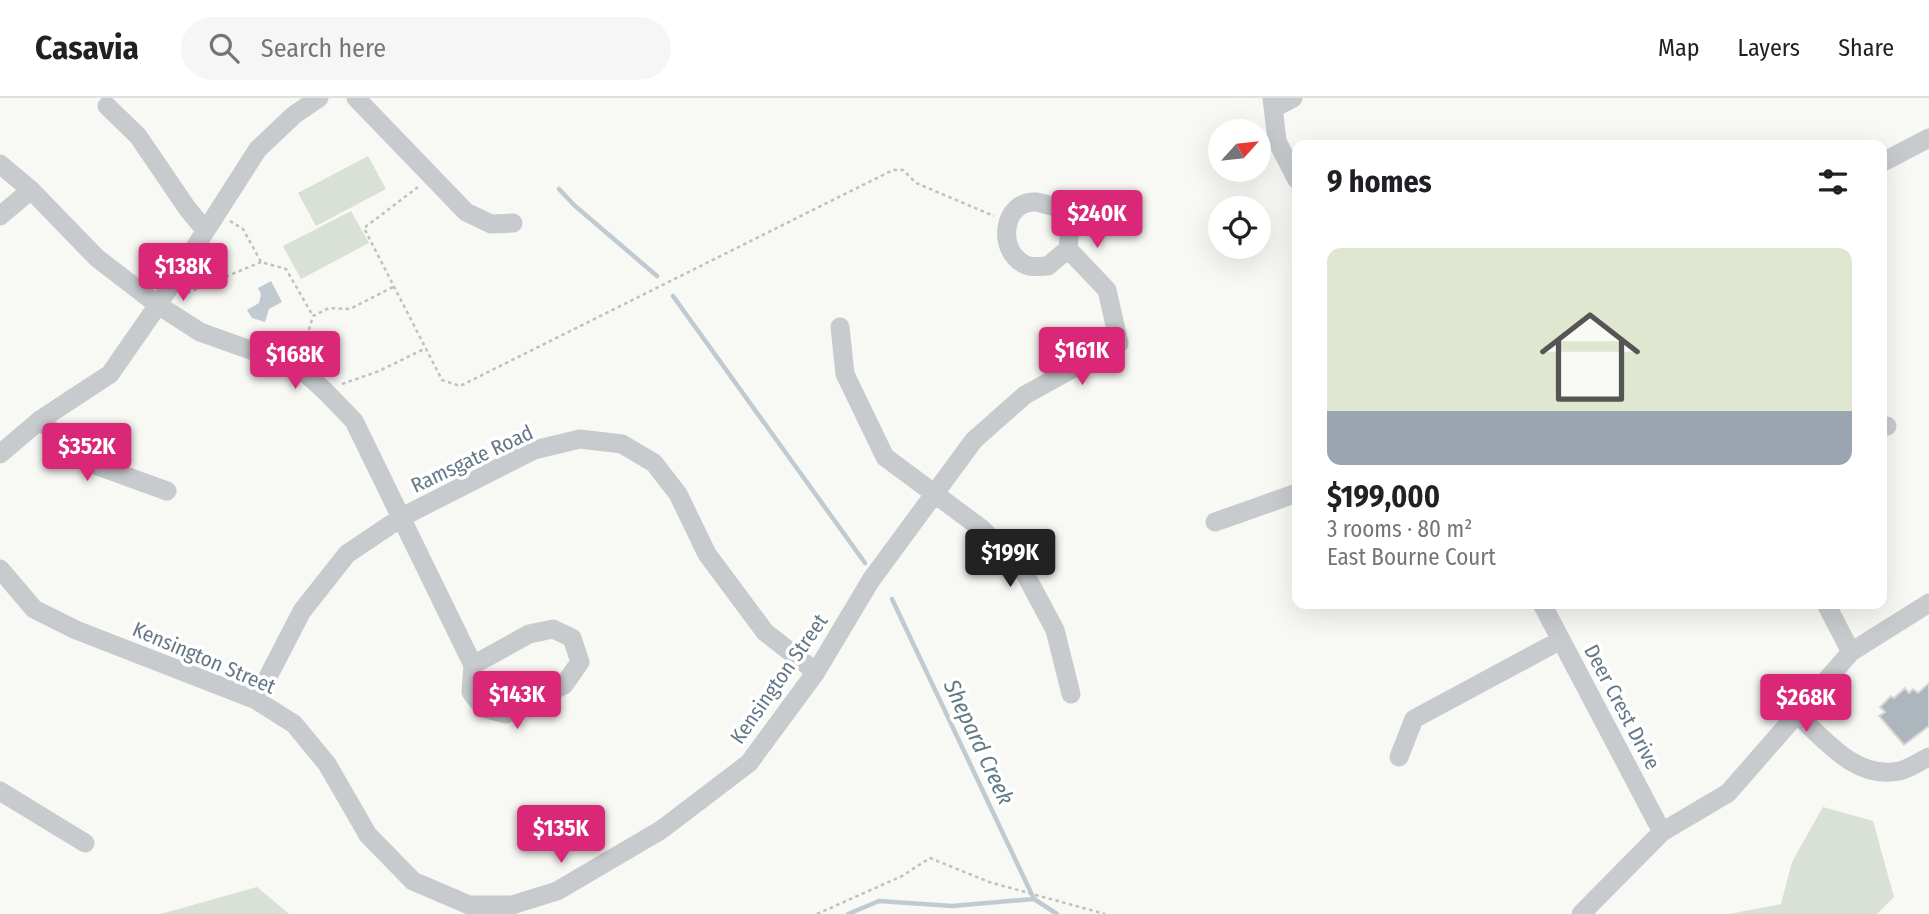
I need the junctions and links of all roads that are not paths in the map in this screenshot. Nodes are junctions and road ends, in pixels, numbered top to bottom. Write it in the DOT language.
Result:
graph roads {
  1 [pos="320,98"];
  2 [pos="356,98"];
  3 [pos="1293,98"];
  4 [pos="1273,103"];
  5 [pos="107,106"];
  6 [pos="1929,138"];
  7 [pos="1887,160"];
  8 [pos="0,164"];
  9 [pos="1292,170"];
  10 [pos="31,190"];
  11 [pos="0,216"];
  12 [pos="211,222"];
  13 [pos="513,223"];
  14 [pos="1068,249"];
  15 [pos="158,305"];
  16 [pos="841,327"];
  17 [pos="40,420"];
  18 [pos="0,454"];
  19 [pos="167,491"];
  20 [pos="935,494"];
  21 [pos="1292,495"];
  22 [pos="402,517"];
  23 [pos="1215,522"];
  24 [pos="0,569"];
  25 [pos="1929,603"];
  26 [pos="1545,609"];
  27 [pos="1829,609"];
  28 [pos="1561,640"];
  29 [pos="1851,652"];
  30 [pos="473,665"];
  31 [pos="816,672"];
  32 [pos="1071,694"];
  33 [pos="256,700"];
  34 [pos="1797,714"];
  35 [pos="1399,757"];
  36 [pos="1929,757"];
  37 [pos="0,791"];
  38 [pos="1662,832"];
  39 [pos="85,843"];
  40 [pos="468,910"];
  41 [pos="1581,914"];
  1 -- 12 [label="street"];
  2 -- 13 [label="street"];
  3 -- 4 [label="street"];
  4 -- 9 [label="street"];
  5 -- 12 [label="street"];
  6 -- 7 [label="street"];
  8 -- 10 [label="street"];
  10 -- 11 [label="street"];
  10 -- 15 [label="street"];
  12 -- 15 [label="street"];
  14 -- 14 [label="street"];
  14 -- 20 [label="street, Kensington Street"];
  15 -- 17 [label="street"];
  15 -- 22 [label="street"];
  16 -- 20 [label="street"];
  17 -- 18 [label="street"];
  17 -- 19 [label="street"];
  20 -- 31 [label="street, Kensington Street"];
  20 -- 32 [label="street"];
  21 -- 23 [label="street"];
  22 -- 30 [label="street"];
  22 -- 31 [label="street, Ramsgate Road"];
  22 -- 33 [label="street, Ramsgate Road"];
  24 -- 33 [label="street, Kensington Street"];
  25 -- 29 [label="street"];
  26 -- 28 [label="street, Deer Crest Drive"];
  27 -- 29 [label="street"];
  28 -- 35 [label="street"];
  28 -- 38 [label="street, Deer Crest Drive"];
  29 -- 34 [label="street"];
  30 -- 30 [label="street"];
  31 -- 40 [label="street, Kensington Street"];
  33 -- 40 [label="street, Kensington Street"];
  34 -- 36 [label="street"];
  34 -- 38 [label="street"];
  37 -- 39 [label="street"];
  38 -- 41 [label="street"];
}
